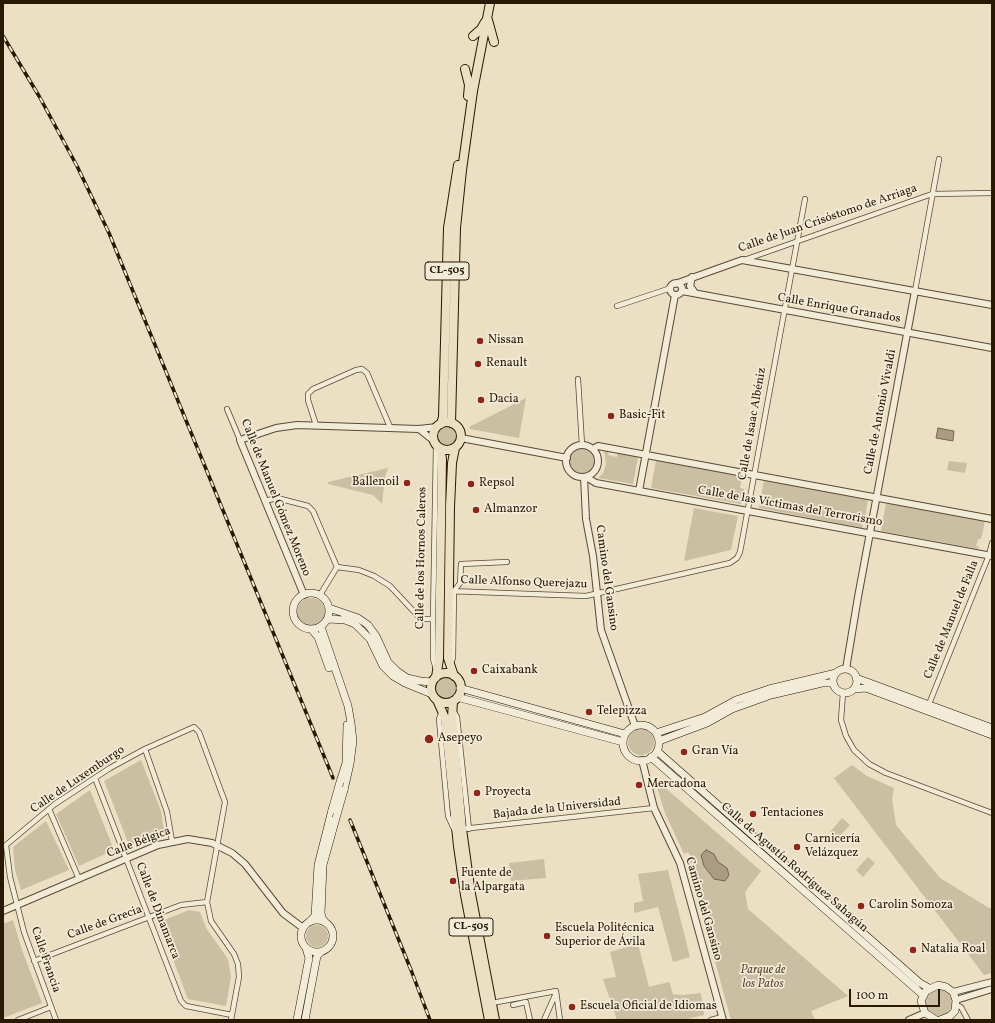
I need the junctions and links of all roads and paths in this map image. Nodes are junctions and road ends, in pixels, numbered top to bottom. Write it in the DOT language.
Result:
graph roads {
  1 [pos="490,3"];
  2 [pos="487,18"];
  3 [pos="472,36"];
  4 [pos="494,42"];
  5 [pos="465,69"];
  6 [pos="473,91"];
  7 [pos="466,119"];
  8 [pos="939,159"];
  9 [pos="992,193"];
  10 [pos="932,194"];
  11 [pos="805,199"];
  12 [pos="797,242"];
  13 [pos="742,260"];
  14 [pos="792,269"];
  15 [pos="692,278"];
  16 [pos="673,286"];
  17 [pos="682,291"];
  18 [pos="915,291"];
  19 [pos="695,293"];
  20 [pos="676,295"];
  21 [pos="992,305"];
  22 [pos="617,306"];
  23 [pos="785,310"];
  24 [pos="907,332"];
  25 [pos="992,348"];
  26 [pos="578,379"];
  27 [pos="227,409"];
  28 [pos="451,423"];
  29 [pos="316,425"];
  30 [pos="439,426"];
  31 [pos="390,427"];
  32 [pos="419,429"];
  33 [pos="461,438"];
  34 [pos="240,440"];
  35 [pos="437,445"];
  36 [pos="582,445"];
  37 [pos="455,448"];
  38 [pos="593,449"];
  39 [pos="646,454"];
  40 [pos="567,458"];
  41 [pos="754,475"];
  42 [pos="585,477"];
  43 [pos="639,491"];
  44 [pos="876,497"];
  45 [pos="265,501"];
  46 [pos="748,511"];
  47 [pos="992,519"];
  48 [pos="870,533"];
  49 [pos="992,543"];
  50 [pos="991,555"];
  51 [pos="507,562"];
  52 [pos="336,567"];
  53 [pos="451,591"];
  54 [pos="304,595"];
  55 [pos="320,595"];
  56 [pos="598,595"];
  57 [pos="330,608"];
  58 [pos="328,618"];
  59 [pos="432,619"];
  60 [pos="321,627"];
  61 [pos="312,630"];
  62 [pos="846,669"];
  63 [pos="836,673"];
  64 [pos="454,676"];
  65 [pos="435,677"];
  66 [pos="856,678"];
  67 [pos="833,683"];
  68 [pos="460,688"];
  69 [pos="854,689"];
  70 [pos="843,693"];
  71 [pos="435,697"];
  72 [pos="455,699"];
  73 [pos="929,704"];
  74 [pos="635,726"];
  75 [pos="992,728"];
  76 [pos="656,733"];
  77 [pos="625,734"];
  78 [pos="992,735"];
  79 [pos="659,741"];
  80 [pos="623,742"];
  81 [pos="145,749"];
  82 [pos="656,751"];
  83 [pos="651,757"];
  84 [pos="642,760"];
  85 [pos="95,778"];
  86 [pos="654,808"];
  87 [pos="49,809"];
  88 [pos="992,814"];
  89 [pos="463,831"];
  90 [pos="172,841"];
  91 [pos="217,845"];
  92 [pos="126,859"];
  93 [pos="79,879"];
  94 [pos="207,902"];
  95 [pos="17,905"];
  96 [pos="3,911"];
  97 [pos="149,918"];
  98 [pos="309,922"];
  99 [pos="326,923"];
  100 [pos="303,928"];
  101 [pos="306,948"];
  102 [pos="321,952"];
  103 [pos="34,961"];
  104 [pos="992,982"];
  105 [pos="929,988"];
  106 [pos="992,989"];
  107 [pos="556,991"];
  108 [pos="953,992"];
  109 [pos="923,995"];
  110 [pos="956,1002"];
  111 [pos="492,1003"];
  112 [pos="513,1005"];
  113 [pos="51,1007"];
  114 [pos="925,1013"];
  115 [pos="231,1017"];
  116 [pos="722,1018"];
  117 [pos="947,1019"];
  118 [pos="18,1020"];
  119 [pos="56,1020"];
  120 [pos="297,1020"];
  121 [pos="305,1020"];
  122 [pos="489,1020"];
  123 [pos="495,1020"];
  124 [pos="530,1020"];
  125 [pos="544,1020"];
  126 [pos="560,1020"];
  127 [pos="711,1020"];
  128 [pos="909,1020"];
  129 [pos="936,1020"];
  130 [pos="940,1020"];
  131 [pos="968,1020"];
  1 -- 2 [label="main road, CL-505"];
  2 -- 3 [label="main road"];
  2 -- 4 [label="main road"];
  2 -- 6 [label="main road, CL-505"];
  5 -- 7 [label="main road"];
  6 -- 7 [label="main road, CL-505"];
  6 -- 28 [label="main road, CL-505"];
  7 -- 30 [label="main road, CL-505"];
  8 -- 10 [label="street, Calle de Antonio Vivaldi"];
  9 -- 10 [label="street, Calle de Juan Crisóstomo de Arriaga"];
  10 -- 12 [label="street, Calle de Juan Crisóstomo de Arriaga"];
  10 -- 18 [label="street, Calle de Antonio Vivaldi"];
  11 -- 12 [label="street, Calle de Isaac Albéniz"];
  12 -- 13 [label="street, Calle de Juan Crisóstomo de Arriaga"];
  12 -- 14 [label="street, Calle de Isaac Albéniz"];
  13 -- 14 [label="street"];
  13 -- 15 [label="street, Calle de Juan Crisóstomo de Arriaga"];
  14 -- 18 [label="street"];
  14 -- 23 [label="street, Calle de Isaac Albéniz"];
  15 -- 16 [label="street, Calle de Juan Crisóstomo de Arriaga"];
  15 -- 19 [label="street"];
  16 -- 17 [label="street"];
  16 -- 20 [label="street"];
  16 -- 22 [label="street, Calle de Juan Crisóstomo de Arriaga"];
  17 -- 19 [label="street, Calle Enrique Granados"];
  17 -- 20 [label="street"];
  18 -- 21 [label="street"];
  18 -- 24 [label="street, Calle de Antonio Vivaldi"];
  19 -- 23 [label="street, Calle Enrique Granados"];
  20 -- 39 [label="street"];
  23 -- 24 [label="street, Calle Enrique Granados"];
  23 -- 41 [label="street, Calle de Isaac Albéniz"];
  24 -- 25 [label="street, Calle Enrique Granados"];
  24 -- 44 [label="street, Calle de Antonio Vivaldi"];
  26 -- 36 [label="street"];
  27 -- 34 [label="street, Calle de Manuel Gómez Moreno"];
  28 -- 30 [label="main road"];
  28 -- 33 [label="main road"];
  29 -- 31 [label="street"];
  29 -- 31 [label="street"];
  29 -- 34 [label="street"];
  30 -- 32 [label="street"];
  30 -- 35 [label="main road, CL-505"];
  31 -- 32 [label="street"];
  32 -- 35 [label="street"];
  33 -- 37 [label="main road"];
  33 -- 40 [label="street"];
  34 -- 45 [label="street, Calle de Manuel Gómez Moreno"];
  35 -- 37 [label="main road"];
  35 -- 59 [label="street, Calle de los Hornos Caleros"];
  35 -- 65 [label="main road, Calle de los Hornos Caleros / CL-505"];
  36 -- 38 [label="street"];
  36 -- 40 [label="street"];
  37 -- 53 [label="main road"];
  38 -- 39 [label="street, Calle de las Víctimas del Terrorismo"];
  38 -- 42 [label="street"];
  39 -- 41 [label="street, Calle de las Víctimas del Terrorismo"];
  39 -- 43 [label="street"];
  40 -- 42 [label="street"];
  41 -- 44 [label="street, Calle de las Víctimas del Terrorismo"];
  41 -- 46 [label="street, Calle de Isaac Albéniz"];
  42 -- 43 [label="street, Calle de las Víctimas del Terrorismo"];
  42 -- 56 [label="street, Camino del Gansino"];
  43 -- 46 [label="street, Calle de las Víctimas del Terrorismo"];
  44 -- 47 [label="street, Calle de las Víctimas del Terrorismo"];
  44 -- 48 [label="street, Calle de Antonio Vivaldi"];
  45 -- 52 [label="street"];
  45 -- 54 [label="street, Calle de Manuel Gómez Moreno"];
  46 -- 48 [label="street, Calle de las Víctimas del Terrorismo"];
  46 -- 56 [label="street, Calle de Isaac Albéniz"];
  48 -- 50 [label="street, Calle de las Víctimas del Terrorismo"];
  48 -- 62 [label="street, Calle de Antonio Vivaldi"];
  49 -- 50 [label="street, Calle de Manuel de Falla"];
  50 -- 73 [label="street, Calle de Manuel de Falla"];
  51 -- 53 [label="street"];
  52 -- 55 [label="street"];
  52 -- 59 [label="street"];
  53 -- 56 [label="street, Calle Alfonso Querejazu"];
  53 -- 64 [label="main road"];
  54 -- 55 [label="main road"];
  54 -- 61 [label="main road"];
  55 -- 57 [label="main road"];
  56 -- 74 [label="street, Camino del Gansino"];
  57 -- 58 [label="main road"];
  57 -- 65 [label="main road"];
  58 -- 60 [label="main road"];
  58 -- 71 [label="main road"];
  59 -- 65 [label="street, Calle de los Hornos Caleros"];
  60 -- 61 [label="main road"];
  60 -- 99 [label="main road, bridge"];
  61 -- 98 [label="main road, bridge"];
  62 -- 63 [label="main road"];
  62 -- 66 [label="main road"];
  63 -- 67 [label="main road"];
  63 -- 76 [label="main road"];
  64 -- 65 [label="main road"];
  64 -- 68 [label="main road"];
  65 -- 71 [label="main road, CL-505"];
  66 -- 69 [label="main road"];
  66 -- 73 [label="main road"];
  67 -- 70 [label="main road"];
  67 -- 79 [label="main road"];
  68 -- 72 [label="main road, CL-505"];
  68 -- 77 [label="main road"];
  69 -- 70 [label="main road"];
  69 -- 78 [label="main road"];
  70 -- 88 [label="street"];
  71 -- 72 [label="main road"];
  71 -- 89 [label="main road, CL-505"];
  72 -- 80 [label="main road"];
  72 -- 89 [label="main road, CL-505"];
  73 -- 75 [label="main road"];
  74 -- 76 [label="main road"];
  74 -- 77 [label="main road"];
  76 -- 79 [label="main road"];
  77 -- 80 [label="main road"];
  79 -- 82 [label="main road"];
  80 -- 84 [label="main road"];
  81 -- 85 [label="street, Calle de Luxemburgo"];
  81 -- 90 [label="street"];
  81 -- 91 [label="street, Calle de Luxemburgo"];
  82 -- 83 [label="main road"];
  82 -- 105 [label="main road, Calle de Agustín Rodríguez Sahagún"];
  83 -- 84 [label="main road"];
  83 -- 109 [label="main road, Calle de Agustín Rodríguez Sahagún"];
  84 -- 86 [label="street, Camino del Gansino"];
  85 -- 87 [label="street, Calle de Luxemburgo"];
  85 -- 92 [label="street, Calle de Dinamarca"];
  86 -- 89 [label="street, Bajada de la Universidad"];
  86 -- 116 [label="street, Camino del Gansino"];
  87 -- 93 [label="street"];
  87 -- 95 [label="street, Calle de Luxemburgo"];
  89 -- 111 [label="main road, CL-505"];
  89 -- 122 [label="main road, CL-505"];
  90 -- 91 [label="street, Calle Bélgica"];
  90 -- 92 [label="street, Calle Bélgica"];
  91 -- 94 [label="street"];
  91 -- 100 [label="street, Calle Bélgica"];
  92 -- 93 [label="street, Calle Bélgica"];
  92 -- 97 [label="street, Calle de Dinamarca"];
  93 -- 95 [label="street, Calle Bélgica"];
  94 -- 97 [label="street, Calle de Grecia"];
  94 -- 115 [label="street"];
  95 -- 96 [label="street, Calle Bélgica"];
  95 -- 103 [label="street, Calle Francia"];
  97 -- 103 [label="street, Calle de Grecia"];
  97 -- 115 [label="street, Calle de Dinamarca"];
  98 -- 99 [label="main road"];
  98 -- 100 [label="main road"];
  99 -- 102 [label="main road"];
  100 -- 101 [label="main road"];
  101 -- 102 [label="main road"];
  101 -- 120 [label="main road"];
  102 -- 121 [label="main road"];
  103 -- 113 [label="street, Calle Francia"];
  104 -- 108 [label="street"];
  105 -- 108 [label="main road"];
  105 -- 109 [label="main road"];
  106 -- 110 [label="street"];
  107 -- 111 [label="street"];
  107 -- 125 [label="street"];
  107 -- 126 [label="street"];
  108 -- 110 [label="main road"];
  109 -- 114 [label="main road"];
  110 -- 117 [label="main road"];
  110 -- 131 [label="street"];
  111 -- 123 [label="main road, CL-505"];
  112 -- 124 [label="street"];
  113 -- 118 [label="street"];
  113 -- 119 [label="street, Calle Francia"];
  114 -- 128 [label="street"];
  114 -- 129 [label="main road"];
  116 -- 127 [label="street"];
  117 -- 130 [label="main road"];
}
